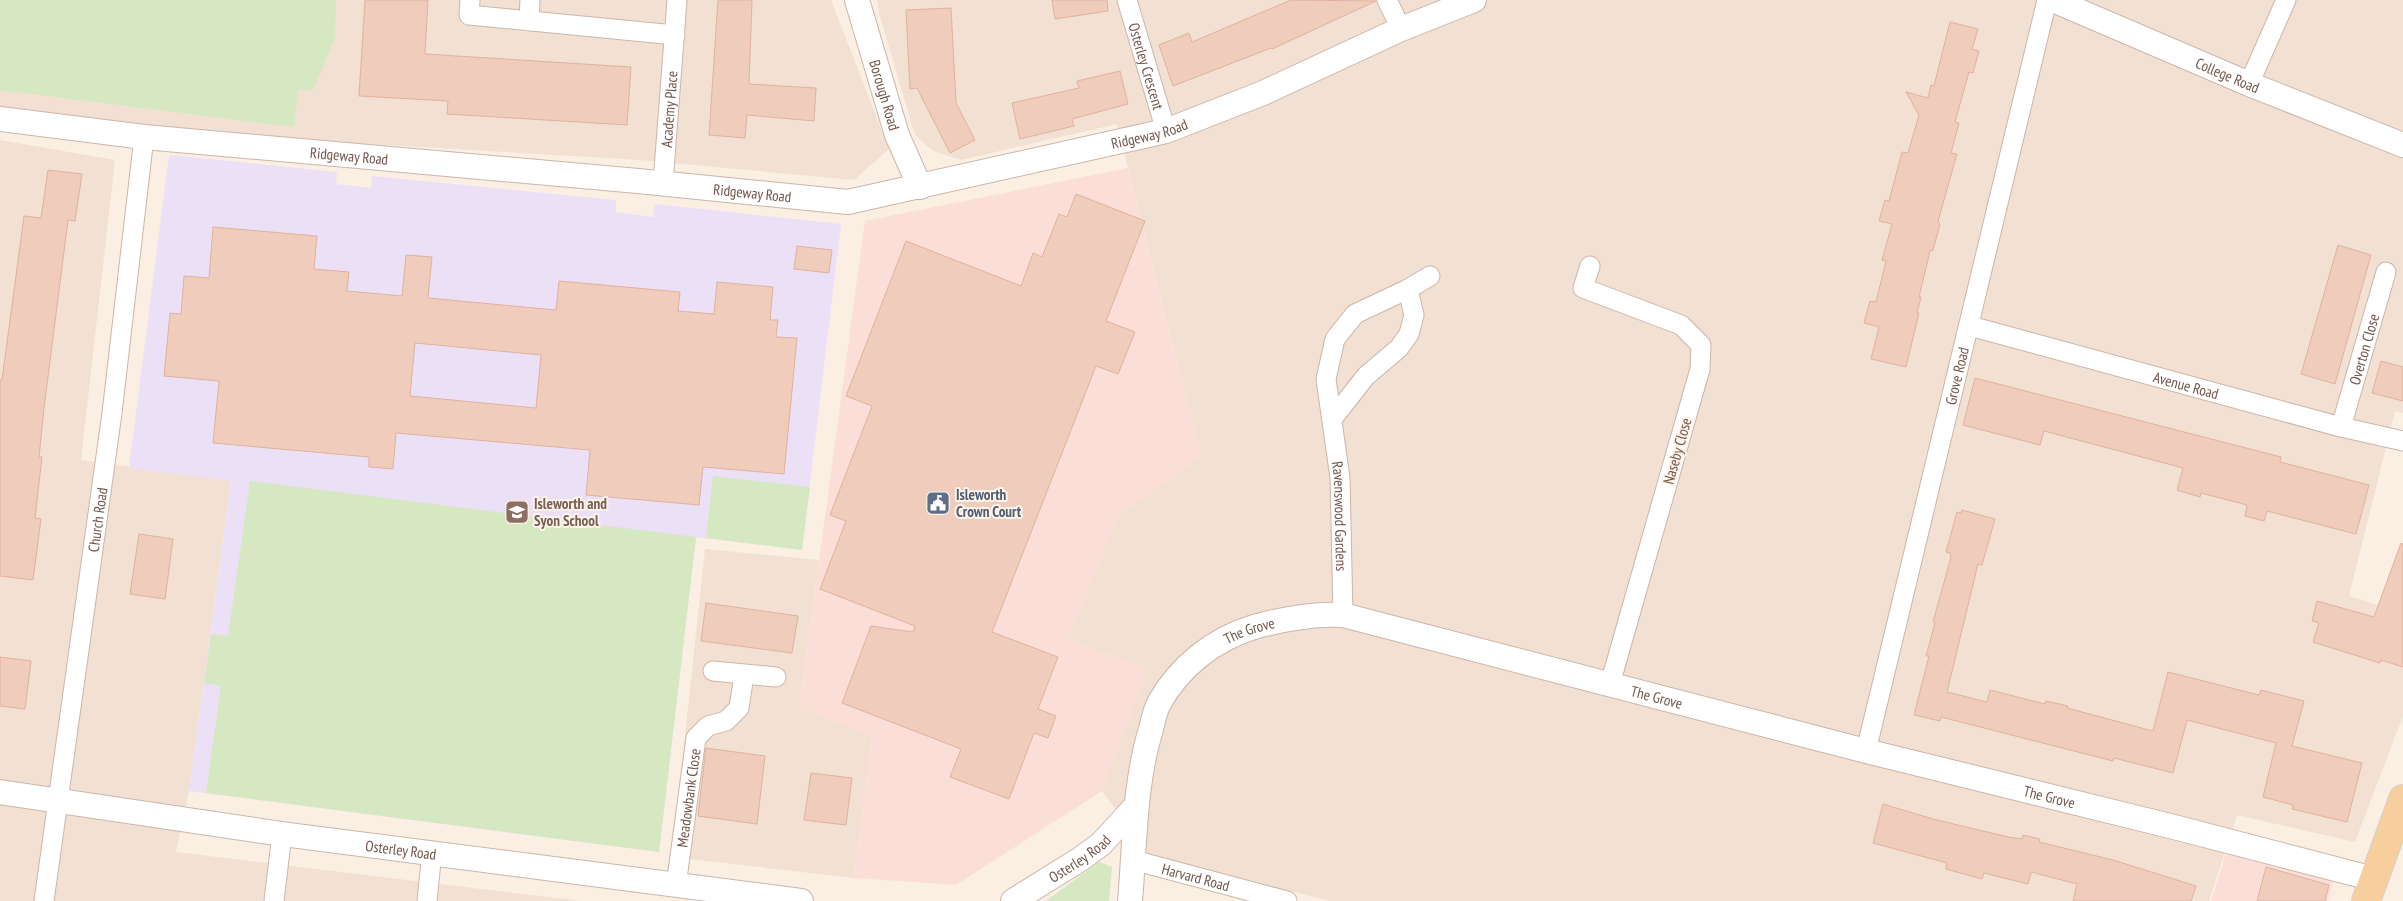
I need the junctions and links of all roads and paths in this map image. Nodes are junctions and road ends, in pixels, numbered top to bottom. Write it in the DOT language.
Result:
graph roads {
  1 [pos="470,0"];
  2 [pos="530,0"];
  3 [pos="677,0"];
  4 [pos="857,0"];
  5 [pos="1127,0"];
  6 [pos="1387,0"];
  7 [pos="1474,0"];
  8 [pos="2047,0"];
  9 [pos="2053,0"];
  10 [pos="2286,0"];
  11 [pos="529,21"];
  12 [pos="1401,29"];
  13 [pos="676,35"];
  14 [pos="2249,84"];
  15 [pos="0,119"];
  16 [pos="1166,131"];
  17 [pos="144,137"];
  18 [pos="2403,145"];
  19 [pos="663,183"];
  20 [pos="920,187"];
  21 [pos="1590,266"];
  22 [pos="2386,272"];
  23 [pos="1430,276"];
  24 [pos="1408,289"];
  25 [pos="1970,326"];
  26 [pos="1333,418"];
  27 [pos="2341,427"];
  28 [pos="2403,441"];
  29 [pos="1343,615"];
  30 [pos="713,671"];
  31 [pos="744,675"];
  32 [pos="776,677"];
  33 [pos="1610,684"];
  34 [pos="1866,752"];
  35 [pos="0,792"];
  36 [pos="2403,799"];
  37 [pos="56,800"];
  38 [pos="1137,805"];
  39 [pos="282,834"];
  40 [pos="432,852"];
  41 [pos="1133,860"];
  42 [pos="676,886"];
  43 [pos="2370,890"];
  44 [pos="44,901"];
  45 [pos="274,901"];
  46 [pos="427,901"];
  47 [pos="798,901"];
  48 [pos="1013,901"];
  49 [pos="1130,901"];
  50 [pos="1287,901"];
  1 -- 11 [label="street"];
  2 -- 11 [label="street"];
  3 -- 13 [label="street, Academy Place"];
  4 -- 20 [label="street, Borough Road"];
  5 -- 16 [label="street, Osterley Crescent"];
  6 -- 12 [label="street"];
  7 -- 12 [label="street, Ridgeway Road"];
  8 -- 25 [label="street, Grove Road"];
  9 -- 14 [label="street, College Road"];
  10 -- 14 [label="street"];
  11 -- 13 [label="street"];
  12 -- 16 [label="street, Ridgeway Road"];
  13 -- 19 [label="street, Academy Place"];
  14 -- 18 [label="street, College Road"];
  15 -- 17 [label="street, Ridgeway Road"];
  16 -- 20 [label="street, Ridgeway Road"];
  17 -- 19 [label="street, Ridgeway Road"];
  17 -- 37 [label="street, Church Road"];
  19 -- 20 [label="street, Ridgeway Road"];
  21 -- 33 [label="street, Naseby Close"];
  22 -- 27 [label="street, Overton Close"];
  23 -- 24 [label="street, Ravenswood Gardens"];
  24 -- 26 [label="street"];
  24 -- 26 [label="street, Ravenswood Gardens"];
  25 -- 27 [label="street, Avenue Road"];
  25 -- 34 [label="street, Grove Road"];
  26 -- 29 [label="street, Ravenswood Gardens"];
  27 -- 28 [label="street, Avenue Road"];
  29 -- 33 [label="street, The Grove"];
  29 -- 38 [label="street, The Grove"];
  30 -- 31 [label="street"];
  31 -- 32 [label="street"];
  31 -- 42 [label="street, Meadowbank Close"];
  33 -- 34 [label="street, The Grove"];
  34 -- 43 [label="street, The Grove"];
  35 -- 37 [label="street, Osterley Road"];
  36 -- 43 [label="main road"];
  37 -- 39 [label="street, Osterley Road"];
  37 -- 44 [label="street, Church Road"];
  38 -- 41 [label="street, The Grove"];
  38 -- 48 [label="street, Osterley Road"];
  39 -- 40 [label="street, Osterley Road"];
  39 -- 45 [label="street"];
  40 -- 42 [label="street, Osterley Road"];
  40 -- 46 [label="street"];
  41 -- 49 [label="street, The Grove"];
  41 -- 50 [label="street, Harvard Road"];
  42 -- 47 [label="street, Osterley Road"];
}
